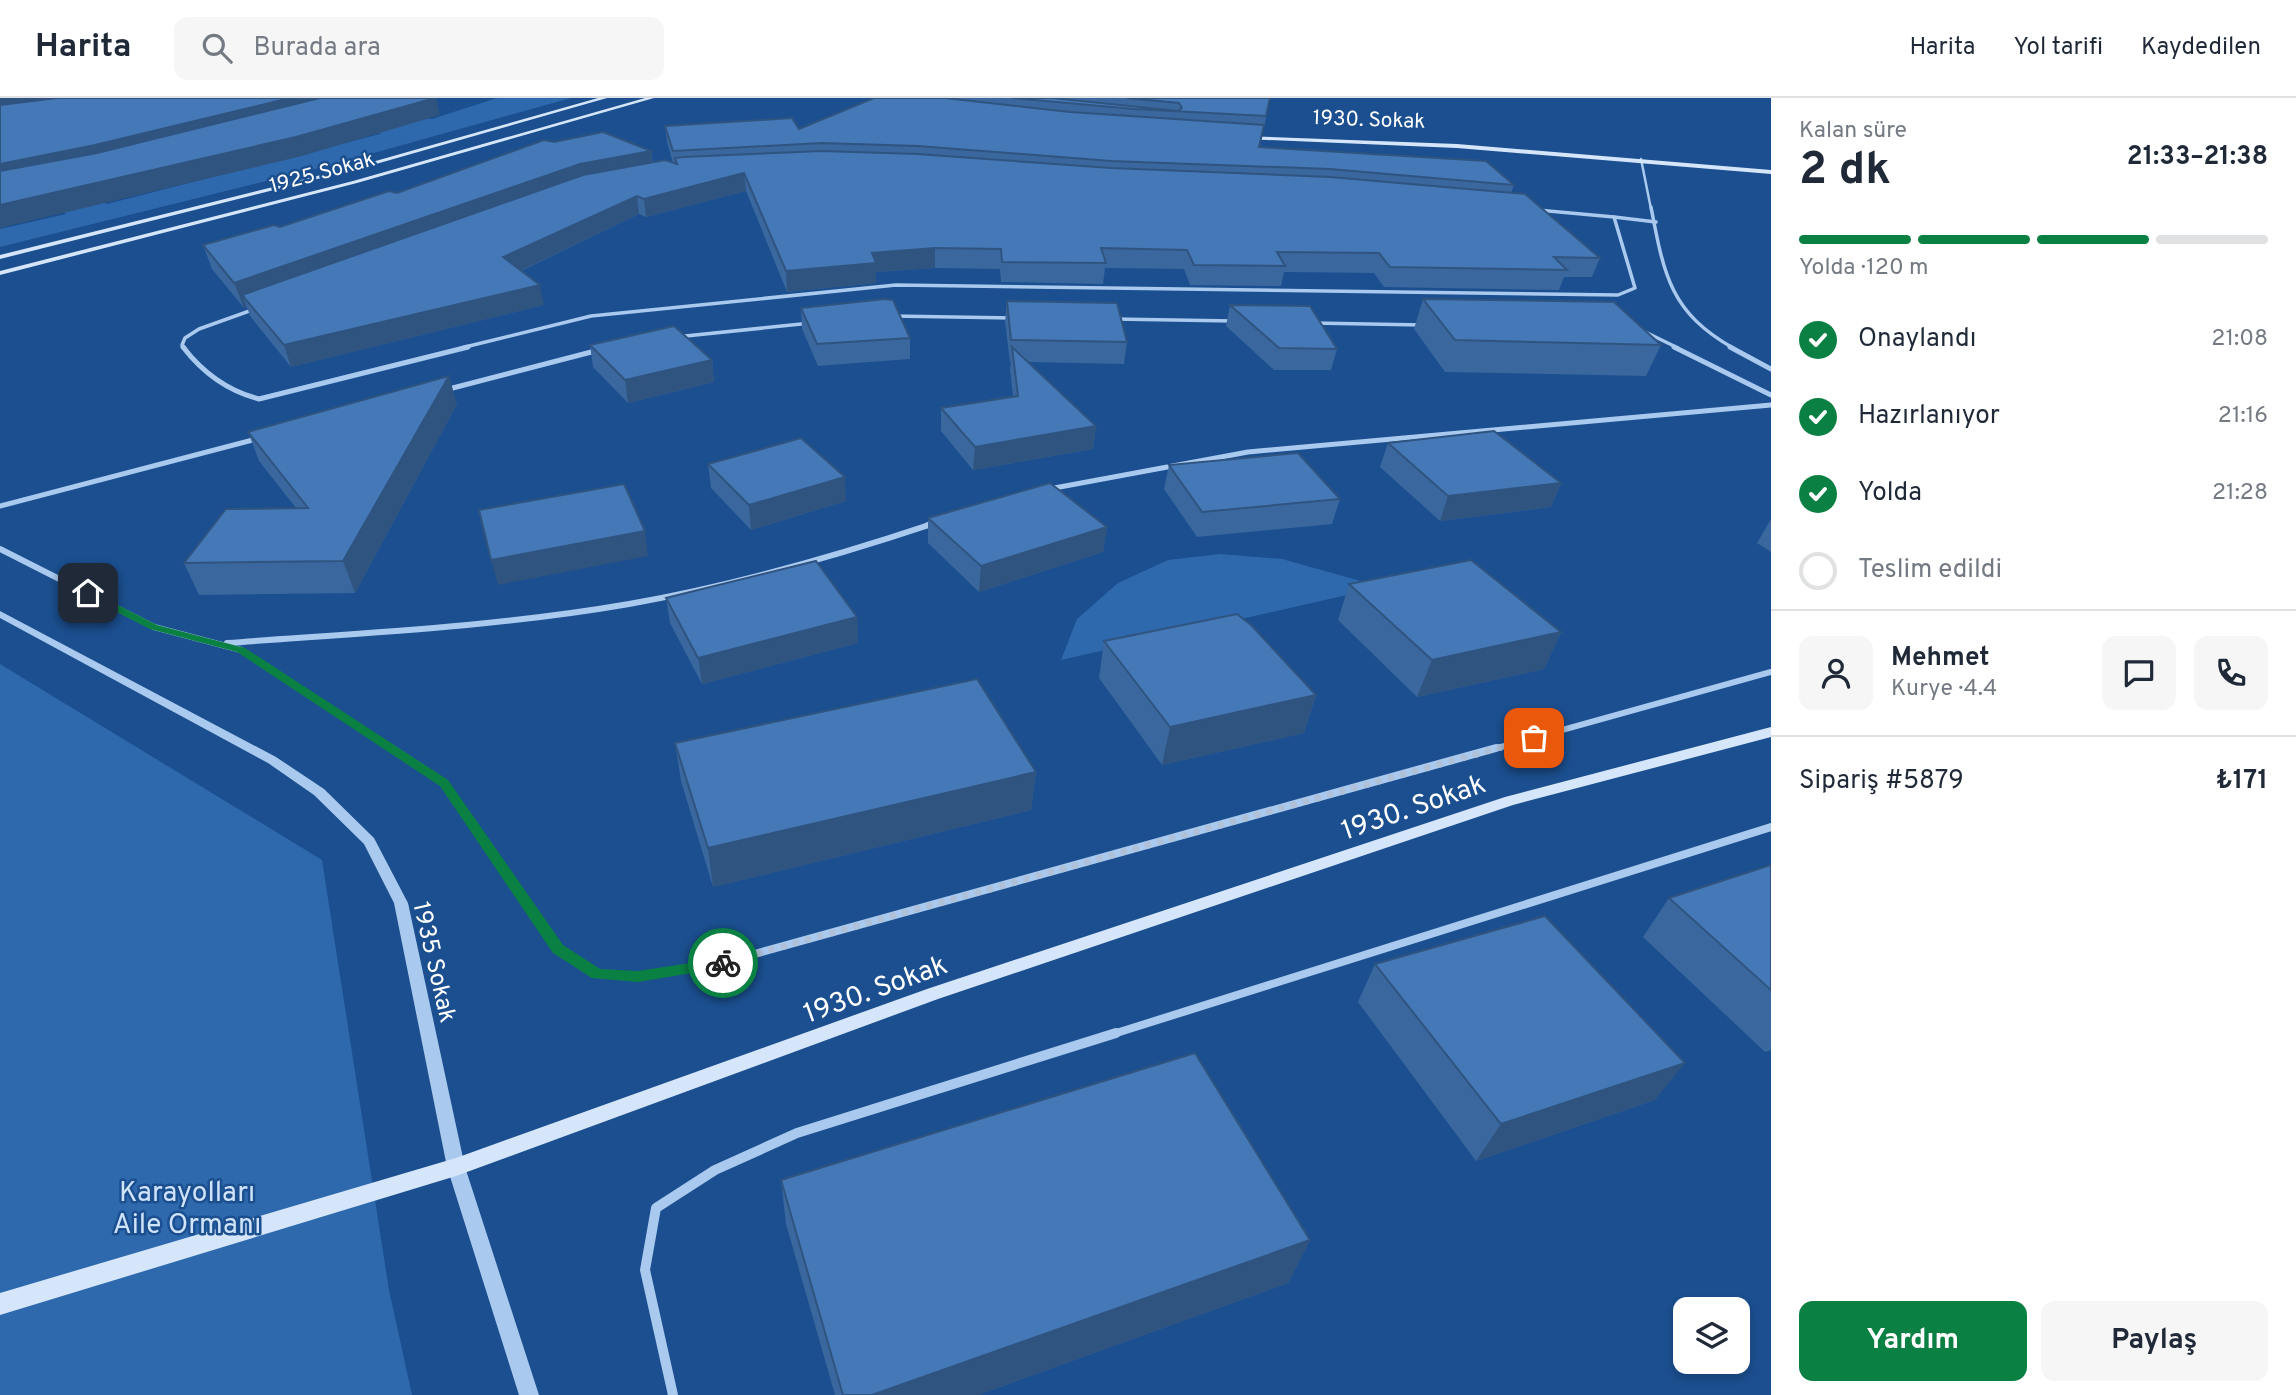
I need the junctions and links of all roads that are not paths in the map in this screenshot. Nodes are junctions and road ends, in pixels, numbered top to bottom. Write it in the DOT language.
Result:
graph roads {
  1 [pos="604,98"];
  2 [pos="651,98"];
  3 [pos="1236,136"];
  4 [pos="1641,159"];
  5 [pos="1771,172"];
  6 [pos="1614,218"];
  7 [pos="1656,222"];
  8 [pos="0,257"];
  9 [pos="0,273"];
  10 [pos="885,316"];
  11 [pos="1025,318"];
  12 [pos="1108,319"];
  13 [pos="1248,322"];
  14 [pos="817,323"];
  15 [pos="1304,323"];
  16 [pos="1430,325"];
  17 [pos="1626,328"];
  18 [pos="669,338"];
  19 [pos="602,349"];
  20 [pos="1771,369"];
  21 [pos="444,390"];
  22 [pos="1771,395"];
  23 [pos="1771,405"];
  24 [pos="270,436"];
  25 [pos="1044,490"];
  26 [pos="0,506"];
  27 [pos="950,517"];
  28 [pos="0,549"];
  29 [pos="0,614"];
  30 [pos="223,643"];
  31 [pos="1771,672"];
  32 [pos="1771,732"];
  33 [pos="1771,827"];
  34 [pos="456,1167"];
  35 [pos="0,1304"];
  36 [pos="529,1395"];
  37 [pos="673,1395"];
  1 -- 8 [label="main road, 1925 Sokak"];
  2 -- 9 [label="main road, 1925 Sokak"];
  3 -- 4 [label="main road, 1930. Sokak"];
  4 -- 5 [label="main road, 1930. Sokak"];
  4 -- 7 [label="street"];
  6 -- 6 [label="street"];
  6 -- 7 [label="street"];
  7 -- 20 [label="street"];
  10 -- 11 [label="street"];
  12 -- 13 [label="street"];
  14 -- 18 [label="street"];
  15 -- 16 [label="street"];
  17 -- 22 [label="street"];
  19 -- 21 [label="street"];
  23 -- 25 [label="street"];
  24 -- 26 [label="street"];
  27 -- 30 [label="street"];
  28 -- 30 [label="street"];
  29 -- 34 [label="street, 1935 Sokak"];
  30 -- 31 [label="street"];
  32 -- 34 [label="main road, 1930. Sokak"];
  33 -- 37 [label="street"];
  34 -- 35 [label="main road, 1930. Sokak"];
  34 -- 36 [label="street, 1935 Sokak"];
}
